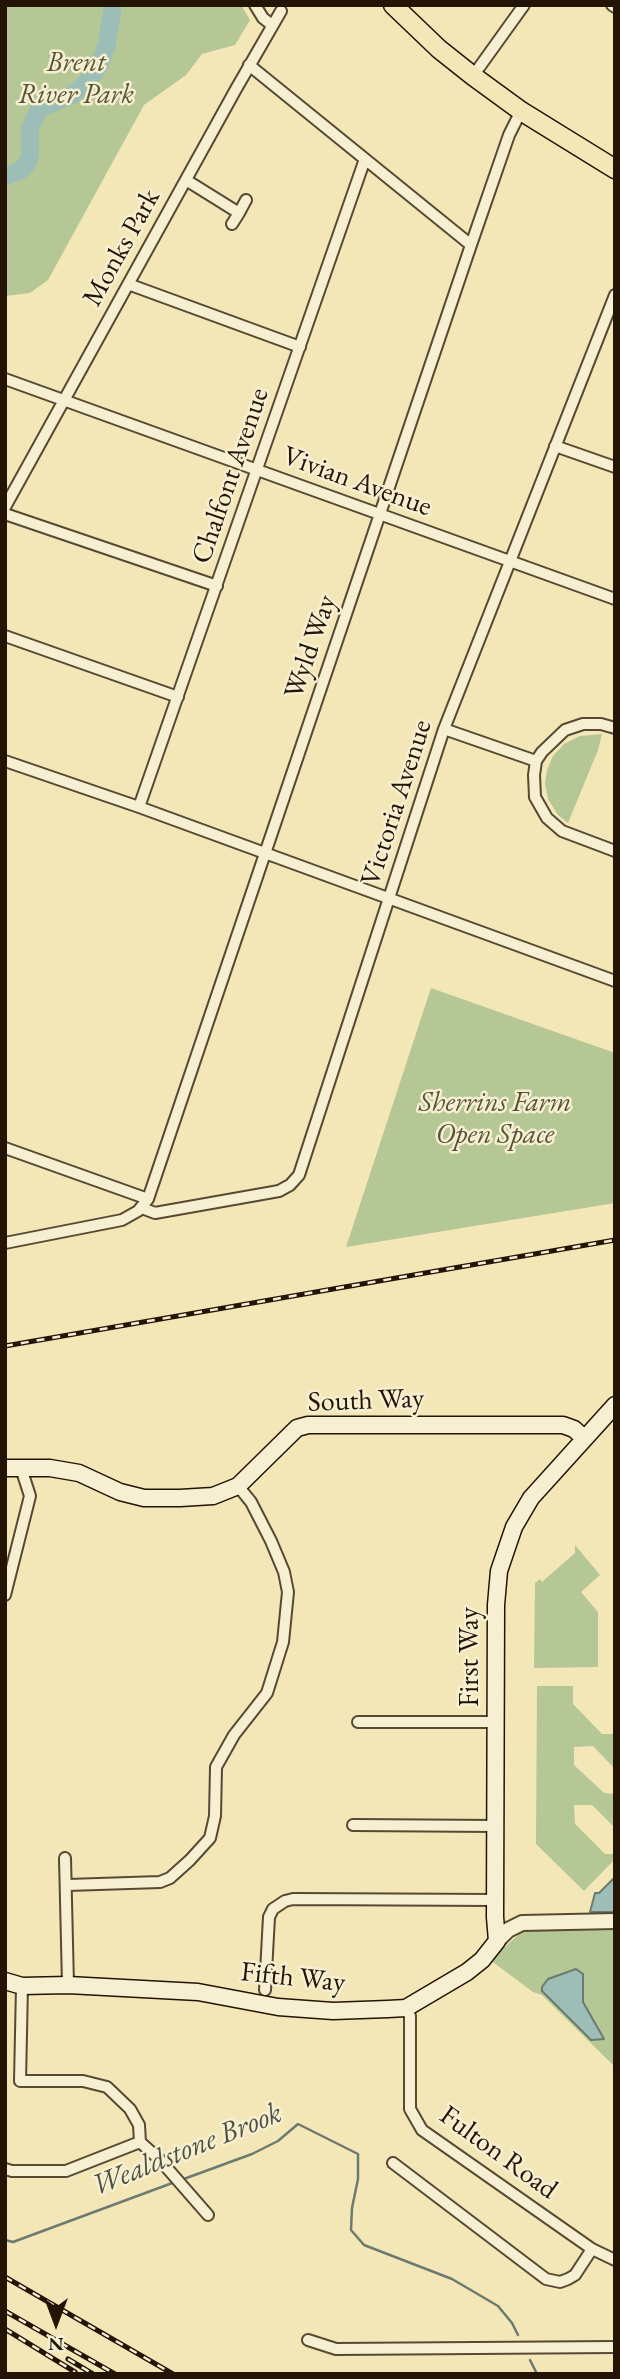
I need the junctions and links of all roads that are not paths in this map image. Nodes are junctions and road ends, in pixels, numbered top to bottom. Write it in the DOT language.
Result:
graph roads {
  1 [pos="255,5"];
  2 [pos="393,5"];
  3 [pos="524,5"];
  4 [pos="283,9"];
  5 [pos="272,25"];
  6 [pos="249,65"];
  7 [pos="473,76"];
  8 [pos="520,111"];
  9 [pos="365,159"];
  10 [pos="615,169"];
  11 [pos="186,180"];
  12 [pos="246,200"];
  13 [pos="239,213"];
  14 [pos="232,224"];
  15 [pos="471,245"];
  16 [pos="128,284"];
  17 [pos="615,295"];
  18 [pos="300,347"];
  19 [pos="5,379"];
  20 [pos="64,400"];
  21 [pos="555,446"];
  22 [pos="615,467"];
  23 [pos="257,470"];
  24 [pos="5,507"];
  25 [pos="5,514"];
  26 [pos="381,516"];
  27 [pos="510,562"];
  28 [pos="217,586"];
  29 [pos="615,599"];
  30 [pos="5,636"];
  31 [pos="178,697"];
  32 [pos="615,728"];
  33 [pos="444,729"];
  34 [pos="5,761"];
  35 [pos="536,761"];
  36 [pos="139,807"];
  37 [pos="615,851"];
  38 [pos="265,854"];
  39 [pos="389,899"];
  40 [pos="615,981"];
  41 [pos="5,1148"];
  42 [pos="145,1203"];
  43 [pos="5,1243"];
  44 [pos="615,1405"];
  45 [pos="584,1438"];
  46 [pos="13,1468"];
  47 [pos="238,1486"];
  48 [pos="5,1595"];
  49 [pos="358,1722"];
  50 [pos="496,1723"];
  51 [pos="353,1825"];
  52 [pos="496,1826"];
  53 [pos="65,1858"];
  54 [pos="68,1885"];
  55 [pos="496,1901"];
  56 [pos="529,1922"];
  57 [pos="615,1922"];
  58 [pos="497,1941"];
  59 [pos="5,1981"];
  60 [pos="68,1985"];
  61 [pos="22,1986"];
  62 [pos="265,1990"];
  63 [pos="406,2008"];
  64 [pos="140,2142"];
  65 [pos="393,2163"];
  66 [pos="5,2169"];
  67 [pos="208,2215"];
  68 [pos="592,2249"];
  69 [pos="615,2260"];
  70 [pos="308,2340"];
  71 [pos="615,2347"];
  1 -- 5 [label="street"];
  2 -- 7 [label="main road"];
  3 -- 7 [label="street"];
  4 -- 5 [label="street, Monks Park"];
  5 -- 6 [label="street, Monks Park"];
  6 -- 9 [label="street"];
  6 -- 11 [label="street, Monks Park"];
  7 -- 8 [label="main road"];
  8 -- 10 [label="main road"];
  8 -- 15 [label="street, Wyld Way"];
  9 -- 15 [label="street"];
  9 -- 18 [label="street, Chalfont Avenue"];
  11 -- 13 [label="street"];
  11 -- 16 [label="street, Monks Park"];
  12 -- 13 [label="street"];
  13 -- 14 [label="street"];
  15 -- 26 [label="street, Wyld Way"];
  16 -- 18 [label="street"];
  16 -- 20 [label="street, Monks Park"];
  17 -- 21 [label="street, Victoria Avenue"];
  18 -- 23 [label="street, Chalfont Avenue"];
  19 -- 20 [label="street, Vivian Avenue"];
  20 -- 23 [label="street, Vivian Avenue"];
  20 -- 24 [label="street, Monks Park"];
  21 -- 22 [label="street"];
  21 -- 27 [label="street, Victoria Avenue"];
  23 -- 26 [label="street, Vivian Avenue"];
  23 -- 28 [label="street, Chalfont Avenue"];
  25 -- 28 [label="street"];
  26 -- 27 [label="street, Vivian Avenue"];
  26 -- 38 [label="street, Wyld Way"];
  27 -- 29 [label="street, Vivian Avenue"];
  27 -- 33 [label="street, Victoria Avenue"];
  28 -- 31 [label="street, Chalfont Avenue"];
  30 -- 31 [label="street"];
  31 -- 36 [label="street, Chalfont Avenue"];
  32 -- 35 [label="street"];
  33 -- 35 [label="street"];
  33 -- 39 [label="street, Victoria Avenue"];
  34 -- 36 [label="street"];
  35 -- 37 [label="street"];
  36 -- 38 [label="street"];
  38 -- 39 [label="street"];
  38 -- 42 [label="street, Wyld Way"];
  39 -- 40 [label="street"];
  39 -- 42 [label="street, Victoria Avenue"];
  41 -- 42 [label="street"];
  42 -- 43 [label="street"];
  44 -- 45 [label="main road"];
  45 -- 47 [label="main road, South Way"];
  45 -- 50 [label="main road, First Way"];
  46 -- 47 [label="main road, South Way"];
  46 -- 48 [label="street"];
  47 -- 54 [label="street"];
  49 -- 50 [label="street"];
  50 -- 52 [label="main road, First Way"];
  51 -- 52 [label="street"];
  52 -- 55 [label="main road, First Way"];
  53 -- 54 [label="street"];
  54 -- 60 [label="street"];
  55 -- 56 [label="street"];
  55 -- 58 [label="main road"];
  55 -- 62 [label="street"];
  56 -- 57 [label="street"];
  56 -- 58 [label="street"];
  58 -- 63 [label="main road, Fifth Way"];
  59 -- 61 [label="main road, Fifth Way"];
  60 -- 61 [label="main road, Fifth Way"];
  60 -- 63 [label="main road, Fifth Way"];
  61 -- 64 [label="street"];
  63 -- 68 [label="street, Fulton Road"];
  64 -- 66 [label="street"];
  64 -- 67 [label="street"];
  65 -- 68 [label="street"];
  68 -- 69 [label="street, Fulton Road"];
  70 -- 71 [label="street"];
}
